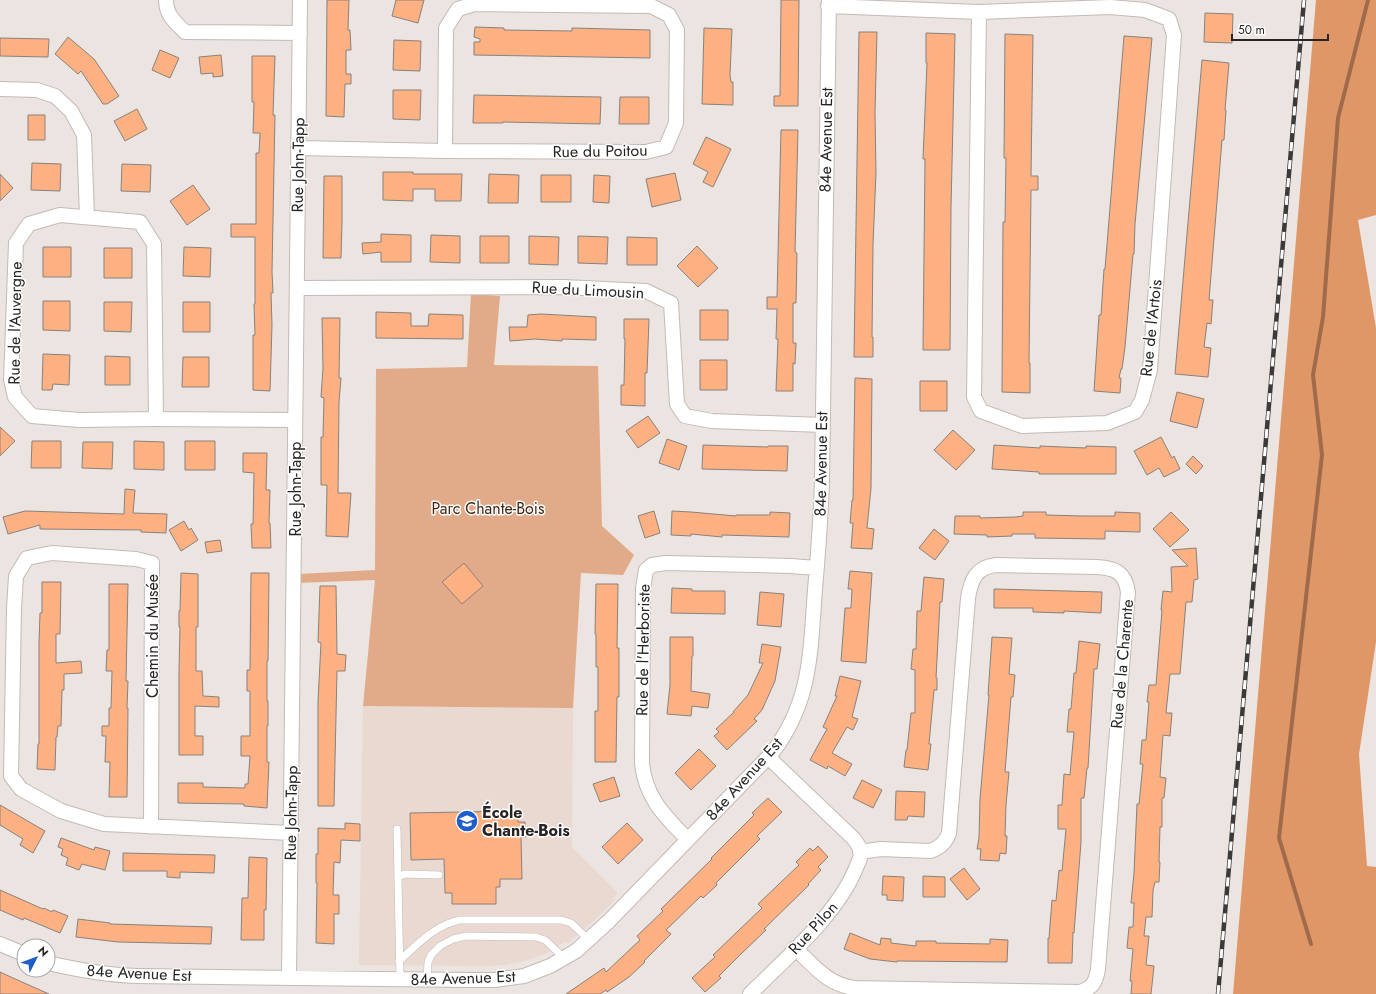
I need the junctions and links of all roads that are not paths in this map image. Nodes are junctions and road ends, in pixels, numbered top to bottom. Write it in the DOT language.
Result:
graph roads {
  1 [pos="166,0"];
  2 [pos="300,0"];
  3 [pos="828,3"];
  4 [pos="979,12"];
  5 [pos="300,33"];
  6 [pos="0,89"];
  7 [pos="298,148"];
  8 [pos="445,151"];
  9 [pos="87,217"];
  10 [pos="297,288"];
  11 [pos="156,419"];
  12 [pos="295,420"];
  13 [pos="822,425"];
  14 [pos="816,568"];
  15 [pos="768,757"];
  16 [pos="152,827"];
  17 [pos="397,829"];
  18 [pos="291,833"];
  19 [pos="688,840"];
  20 [pos="860,852"];
  21 [pos="439,875"];
  22 [pos="398,877"];
  23 [pos="589,940"];
  24 [pos="0,944"];
  25 [pos="796,948"];
  26 [pos="16,951"];
  27 [pos="564,958"];
  28 [pos="399,961"];
  29 [pos="56,965"];
  30 [pos="289,977"];
  31 [pos="400,979"];
  32 [pos="427,980"];
  33 [pos="750,994"];
  1 -- 5 [label="street"];
  2 -- 5 [label="street, Rue John-Tapp"];
  3 -- 4 [label="street, Rue de l'Artois"];
  3 -- 13 [label="street, 84e Avenue Est"];
  4 -- 4 [label="street, Rue de l'Artois"];
  5 -- 7 [label="street, Rue John-Tapp"];
  6 -- 9 [label="street"];
  7 -- 8 [label="street, Rue du Poitou"];
  7 -- 10 [label="street, Rue John-Tapp"];
  8 -- 8 [label="street, Rue du Poitou"];
  9 -- 11 [label="street, Rue de l'Auvergne"];
  9 -- 11 [label="street, Rue de l'Auvergne"];
  10 -- 12 [label="street, Rue John-Tapp"];
  10 -- 13 [label="street, Rue du Limousin"];
  11 -- 12 [label="street, Rue de l'Auvergne"];
  12 -- 18 [label="street, Rue John-Tapp"];
  13 -- 14 [label="street, 84e Avenue Est"];
  14 -- 15 [label="street, 84e Avenue Est"];
  14 -- 19 [label="street, Rue de l'Herboriste"];
  15 -- 19 [label="street, 84e Avenue Est"];
  15 -- 20 [label="street"];
  16 -- 16 [label="street, Chemin du Musée"];
  16 -- 18 [label="street, Chemin du Musée"];
  17 -- 22 [label="lane"];
  18 -- 30 [label="street, Rue John-Tapp"];
  19 -- 23 [label="street, 84e Avenue Est"];
  20 -- 25 [label="street, Rue Pilon"];
  20 -- 25 [label="street, Rue de la Charente"];
  21 -- 22 [label="lane"];
  22 -- 28 [label="lane"];
  23 -- 27 [label="street, 84e Avenue Est"];
  23 -- 28 [label="lane"];
  24 -- 26 [label="street"];
  25 -- 33 [label="street, Rue Pilon"];
  27 -- 32 [label="street, 84e Avenue Est"];
  27 -- 32 [label="lane"];
  28 -- 31 [label="lane"];
  29 -- 30 [label="street, 84e Avenue Est"];
  30 -- 31 [label="street, 84e Avenue Est"];
  31 -- 32 [label="street, 84e Avenue Est"];
}
